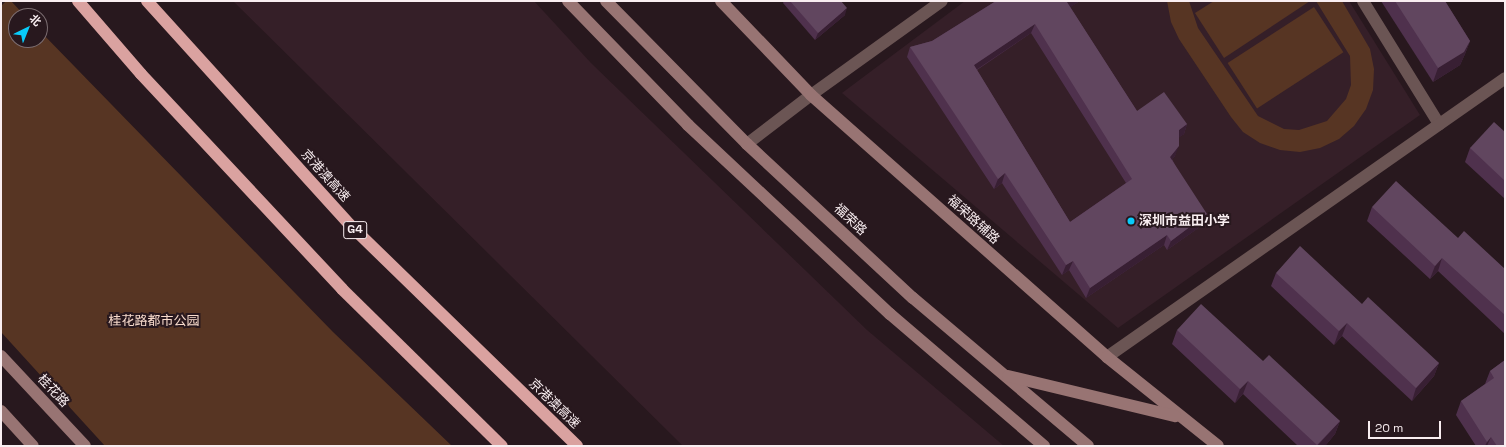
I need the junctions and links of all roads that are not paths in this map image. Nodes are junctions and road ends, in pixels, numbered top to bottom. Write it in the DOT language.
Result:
graph roads {
  1 [pos="78,1"];
  2 [pos="147,1"];
  3 [pos="568,1"];
  4 [pos="606,1"];
  5 [pos="721,1"];
  6 [pos="942,1"];
  7 [pos="1363,1"];
  8 [pos="1505,78"];
  9 [pos="811,95"];
  10 [pos="1439,124"];
  11 [pos="747,144"];
  12 [pos="1,356"];
  13 [pos="1107,357"];
  14 [pos="1004,375"];
  15 [pos="1,411"];
  16 [pos="1178,417"];
  17 [pos="33,446"];
  18 [pos="85,446"];
  19 [pos="502,446"];
  20 [pos="577,446"];
  21 [pos="1044,446"];
  22 [pos="1088,446"];
  23 [pos="1218,446"];
  1 -- 19 [label="highway"];
  2 -- 20 [label="highway, 京港澳高速 / G4"];
  3 -- 21 [label="main road"];
  4 -- 11 [label="main road, 福荣路"];
  5 -- 9 [label="main road, 福荣路辅路"];
  6 -- 9 [label="street"];
  7 -- 10 [label="street"];
  8 -- 10 [label="street"];
  9 -- 11 [label="street"];
  9 -- 13 [label="main road, 福荣路辅路"];
  10 -- 13 [label="street"];
  11 -- 14 [label="main road, 福荣路"];
  12 -- 18 [label="main road, 桂花路"];
  13 -- 16 [label="main road, 福荣路辅路"];
  14 -- 16 [label="main road"];
  14 -- 22 [label="main road, 福荣路"];
  15 -- 17 [label="main road"];
  16 -- 23 [label="main road, 福荣路辅路"];
}
